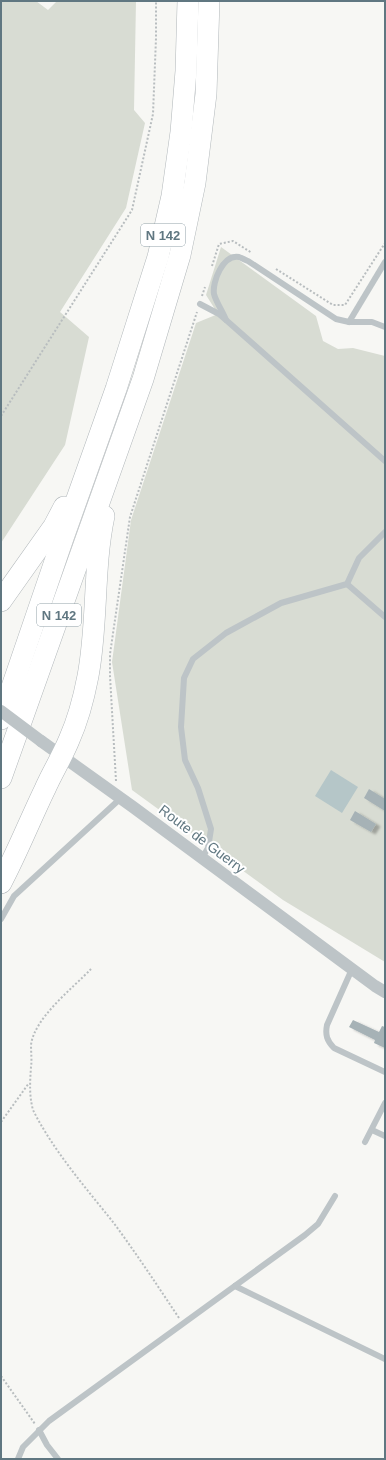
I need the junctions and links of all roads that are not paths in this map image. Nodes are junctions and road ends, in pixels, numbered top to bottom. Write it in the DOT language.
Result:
graph roads {
  1 [pos="188,1"];
  2 [pos="208,1"];
  3 [pos="385,262"];
  4 [pos="200,304"];
  5 [pos="226,320"];
  6 [pos="349,322"];
  7 [pos="385,327"];
  8 [pos="116,452"];
  9 [pos="90,460"];
  10 [pos="385,461"];
  11 [pos="385,532"];
  12 [pos="347,584"];
  13 [pos="1,601"];
  14 [pos="385,617"];
  15 [pos="1,711"];
  16 [pos="1,719"];
  17 [pos="62,755"];
  18 [pos="1,778"];
  19 [pos="118,796"];
  20 [pos="202,858"];
  21 [pos="1,883"];
  22 [pos="1,919"];
  23 [pos="352,969"];
  24 [pos="385,992"];
  25 [pos="385,1072"];
  26 [pos="385,1103"];
  27 [pos="372,1130"];
  28 [pos="385,1136"];
  29 [pos="365,1142"];
  30 [pos="335,1196"];
  31 [pos="235,1286"];
  32 [pos="385,1359"];
  33 [pos="39,1430"];
  34 [pos="18,1459"];
  35 [pos="58,1459"];
  1 -- 9 [label="highway, N 142"];
  2 -- 8 [label="highway, N 142"];
  3 -- 6 [label="lane"];
  4 -- 5 [label="lane"];
  5 -- 6 [label="lane"];
  5 -- 10 [label="lane"];
  6 -- 7 [label="lane"];
  8 -- 17 [label="highway"];
  8 -- 18 [label="highway, N 142"];
  9 -- 13 [label="highway"];
  9 -- 16 [label="highway, N 142"];
  11 -- 12 [label="lane"];
  12 -- 14 [label="lane"];
  12 -- 20 [label="lane"];
  15 -- 17 [label="street, Route de Guerry, bridge"];
  17 -- 19 [label="street, Route de Guerry"];
  17 -- 21 [label="highway"];
  19 -- 20 [label="street, Route de Guerry"];
  19 -- 22 [label="lane"];
  20 -- 23 [label="street, Route de Guerry"];
  23 -- 24 [label="street, Route de Guerry"];
  23 -- 25 [label="lane"];
  26 -- 27 [label="lane"];
  27 -- 28 [label="lane"];
  27 -- 29 [label="lane"];
  30 -- 31 [label="lane"];
  31 -- 32 [label="lane"];
  31 -- 33 [label="lane"];
  33 -- 34 [label="lane"];
  33 -- 35 [label="lane"];
}
